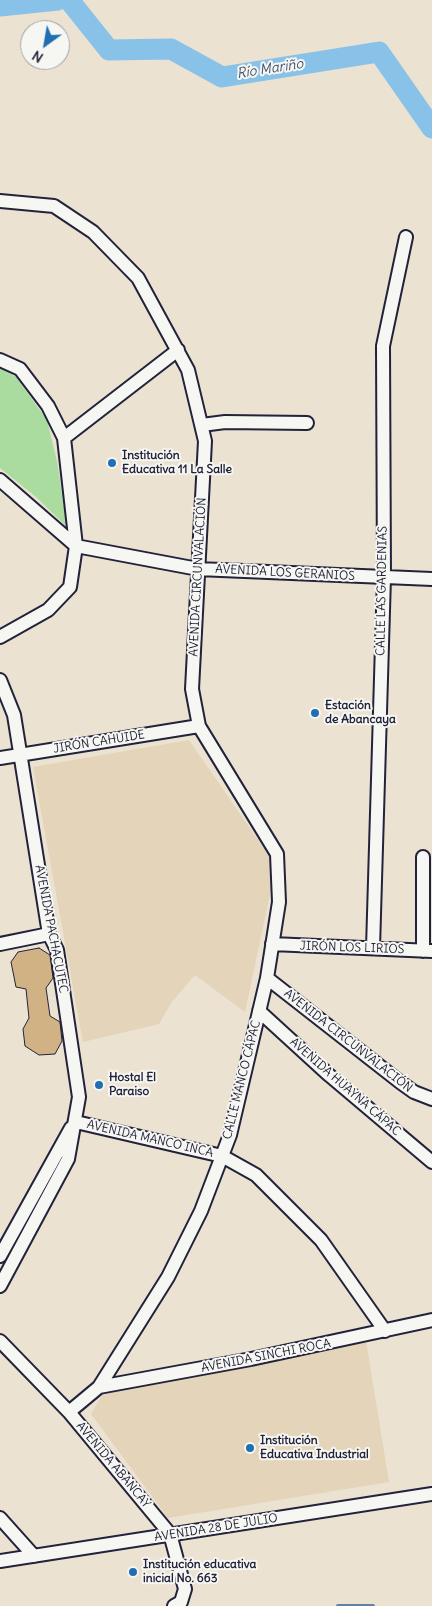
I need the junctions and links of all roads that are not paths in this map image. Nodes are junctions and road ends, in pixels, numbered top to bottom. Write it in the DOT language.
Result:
graph roads {
  1 [pos="0,201"];
  2 [pos="406,237"];
  3 [pos="178,350"];
  4 [pos="0,360"];
  5 [pos="307,423"];
  6 [pos="202,425"];
  7 [pos="64,438"];
  8 [pos="0,480"];
  9 [pos="76,546"];
  10 [pos="198,569"];
  11 [pos="384,577"];
  12 [pos="432,579"];
  13 [pos="0,638"];
  14 [pos="0,680"];
  15 [pos="199,726"];
  16 [pos="21,754"];
  17 [pos="0,758"];
  18 [pos="423,857"];
  19 [pos="49,934"];
  20 [pos="0,944"];
  21 [pos="272,944"];
  22 [pos="373,948"];
  23 [pos="428,951"];
  24 [pos="267,978"];
  25 [pos="258,1011"];
  26 [pos="432,1099"];
  27 [pos="76,1122"];
  28 [pos="222,1156"];
  29 [pos="432,1162"];
  30 [pos="0,1256"];
  31 [pos="0,1286"];
  32 [pos="432,1320"];
  33 [pos="385,1331"];
  34 [pos="0,1341"];
  35 [pos="99,1388"];
  36 [pos="69,1412"];
  37 [pos="432,1494"];
  38 [pos="0,1518"];
  39 [pos="170,1534"];
  40 [pos="34,1556"];
  41 [pos="0,1561"];
  42 [pos="174,1606"];
  1 -- 3 [label="street, AVENIDA CIRCUNVALACIÓN"];
  2 -- 11 [label="street, CALLE LAS GARDENIAS"];
  3 -- 6 [label="street, AVENIDA CIRCUNVALACIÓN"];
  3 -- 7 [label="street"];
  4 -- 7 [label="street"];
  5 -- 6 [label="street"];
  6 -- 10 [label="street, AVENIDA CIRCUNVALACIÓN"];
  7 -- 9 [label="street"];
  8 -- 9 [label="street"];
  9 -- 10 [label="street, AVENIDA LOS GERANIOS"];
  9 -- 13 [label="street"];
  10 -- 11 [label="street, AVENIDA LOS GERANIOS"];
  10 -- 15 [label="street, AVENIDA CIRCUNVALACIÓN"];
  11 -- 12 [label="street, AVENIDA LOS GERANIOS"];
  11 -- 22 [label="street, CALLE LAS GARDENIAS"];
  14 -- 16 [label="street, AVENIDA PACHACUTEC"];
  15 -- 16 [label="street, JIRÓN CAHUIDE"];
  15 -- 21 [label="street, CALLE MANCO CÁPAC"];
  16 -- 17 [label="street, JIRÓN CAHUIDE"];
  16 -- 19 [label="street, AVENIDA PACHACUTEC"];
  18 -- 23 [label="street"];
  19 -- 20 [label="street"];
  19 -- 27 [label="street, AVENIDA PACHACUTEC"];
  21 -- 22 [label="street, JIRÓN LOS LIRIOS"];
  21 -- 24 [label="street, CALLE MANCO CÁPAC"];
  22 -- 23 [label="street, JIRÓN LOS LIRIOS"];
  24 -- 25 [label="street, CALLE MANCO CÁPAC"];
  24 -- 26 [label="street, AVENIDA CIRCUNVALACIÓN"];
  25 -- 28 [label="street, CALLE MANCO CÁPAC"];
  25 -- 29 [label="street, AVENIDA HUAYNA CÁPAC"];
  27 -- 28 [label="street, AVENIDA MANCO INCA"];
  27 -- 30 [label="street, AVENIDA PACHACUTEC"];
  27 -- 31 [label="street, AVENIDA PACHACUTEC"];
  28 -- 33 [label="street, AVENIDA MANCO INCA"];
  28 -- 35 [label="street, CALLE MANCO CÁPAC"];
  32 -- 33 [label="street, AVENIDA SINCHI ROCA"];
  33 -- 35 [label="street, AVENIDA SINCHI ROCA"];
  34 -- 36 [label="street, AVENIDA ABANCAY"];
  35 -- 36 [label="street, CALLE MANCO CÁPAC"];
  36 -- 39 [label="street, AVENIDA ABANCAY"];
  37 -- 39 [label="street, AVENIDA 28 DE JULIO"];
  38 -- 40 [label="street"];
  39 -- 40 [label="street, AVENIDA 28 DE JULIO"];
  39 -- 42 [label="street, AVENIDA ABANCAY"];
  40 -- 41 [label="street, AVENIDA 28 DE JULIO"];
}
